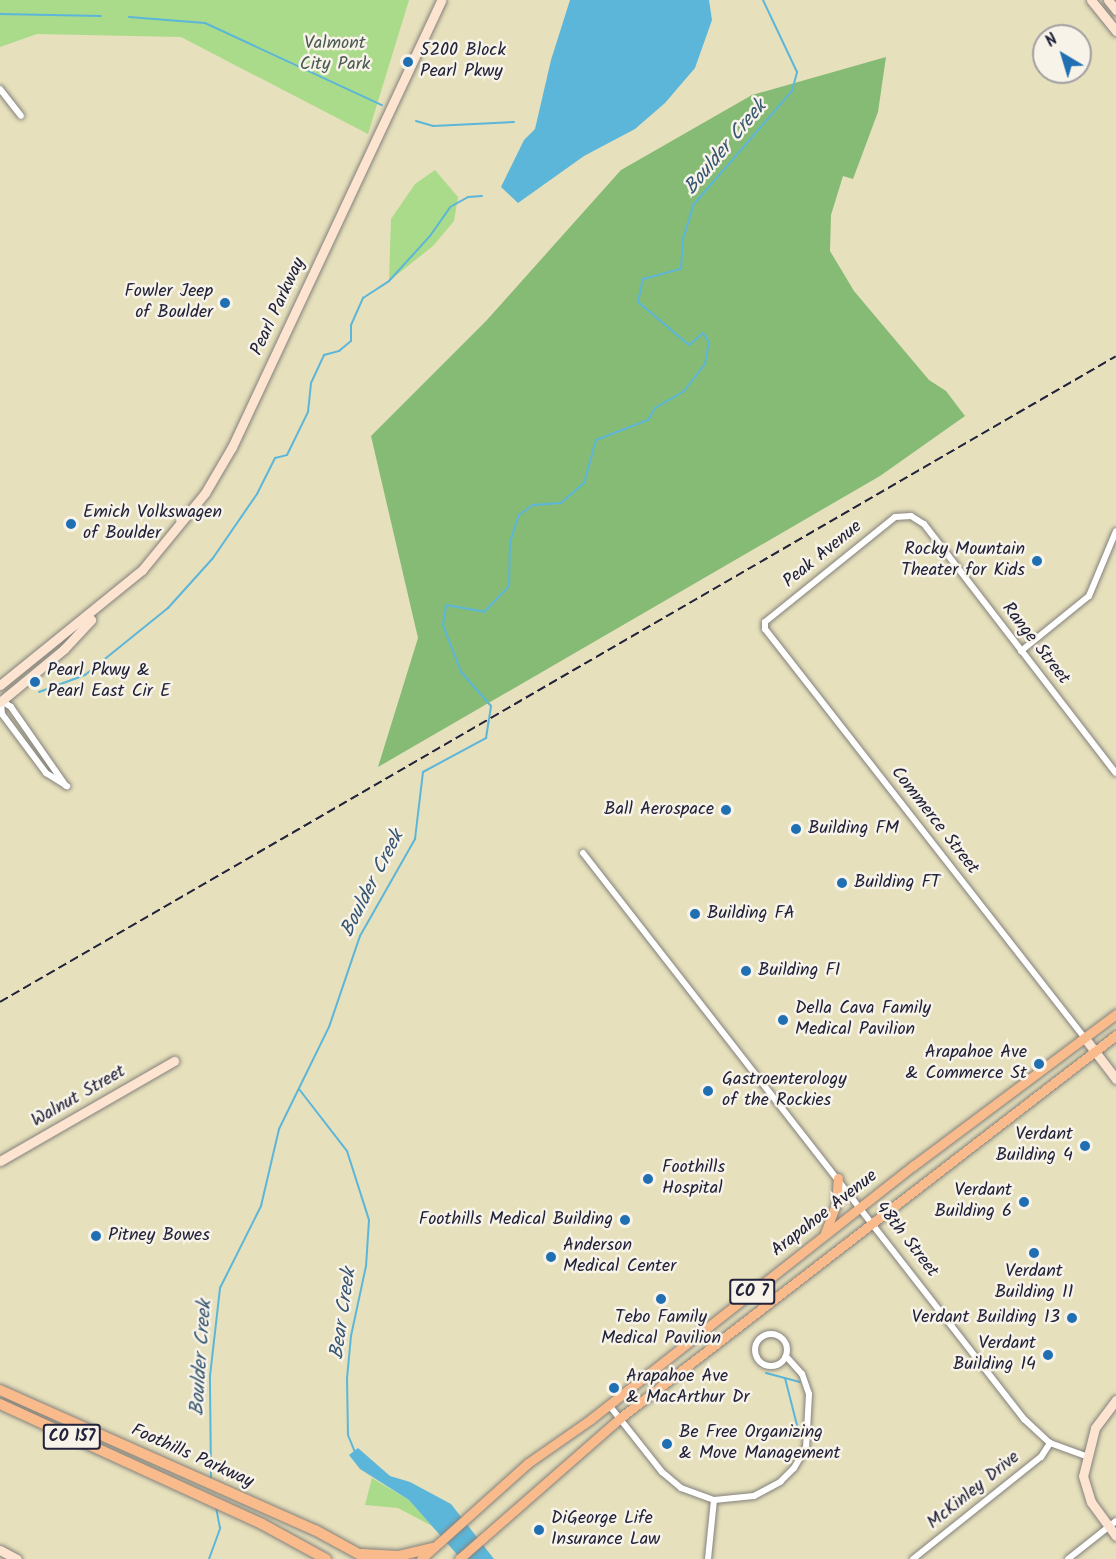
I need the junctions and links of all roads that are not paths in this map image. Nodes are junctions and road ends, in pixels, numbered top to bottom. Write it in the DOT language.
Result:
graph roads {
  1 [pos="441,0"];
  2 [pos="1091,0"];
  3 [pos="1108,0"];
  4 [pos="1116,10"];
  5 [pos="1116,31"];
  6 [pos="0,89"];
  7 [pos="21,116"];
  8 [pos="902,515"];
  9 [pos="1116,531"];
  10 [pos="107,602"];
  11 [pos="765,622"];
  12 [pos="1021,651"];
  13 [pos="0,685"];
  14 [pos="0,701"];
  15 [pos="1116,773"];
  16 [pos="584,853"];
  17 [pos="1116,1014"];
  18 [pos="1116,1035"];
  19 [pos="1084,1038"];
  20 [pos="1095,1051"];
  21 [pos="174,1061"];
  22 [pos="1116,1079"];
  23 [pos="0,1161"];
  24 [pos="838,1178"];
  25 [pos="861,1207"];
  26 [pos="871,1221"];
  27 [pos="823,1236"];
  28 [pos="786,1356"];
  29 [pos="0,1390"];
  30 [pos="1116,1400"];
  31 [pos="0,1404"];
  32 [pos="609,1404"];
  33 [pos="620,1418"];
  34 [pos="1050,1443"];
  35 [pos="1086,1456"];
  36 [pos="714,1500"];
  37 [pos="1112,1524"];
  38 [pos="1116,1536"];
  39 [pos="433,1548"];
  40 [pos="0,1550"];
  41 [pos="363,1556"];
  42 [pos="17,1559"];
  43 [pos="326,1559"];
  44 [pos="421,1559"];
  45 [pos="459,1559"];
  46 [pos="708,1559"];
  47 [pos="913,1559"];
  48 [pos="1068,1559"];
  1 -- 10 [label="main road, Pearl Parkway"];
  2 -- 5 [label="main road"];
  3 -- 4 [label="main road"];
  6 -- 7 [label="street"];
  8 -- 11 [label="street, Peak Avenue"];
  8 -- 12 [label="street, Range Street"];
  9 -- 12 [label="street"];
  10 -- 13 [label="main road, Pearl Parkway"];
  10 -- 14 [label="main road, Pearl Parkway"];
  11 -- 19 [label="street, Commerce Street"];
  12 -- 15 [label="street, Range Street"];
  14 -- 14 [label="street"];
  16 -- 24 [label="street, 48th Street"];
  17 -- 19 [label="main road, Arapahoe Avenue / CO 7"];
  18 -- 20 [label="main road, Arapahoe Avenue / CO 7"];
  19 -- 20 [label="main road"];
  19 -- 25 [label="main road, Arapahoe Avenue / CO 7"];
  20 -- 22 [label="main road"];
  20 -- 26 [label="main road, Arapahoe Avenue / CO 7"];
  21 -- 23 [label="main road, Walnut Street"];
  24 -- 25 [label="street, 48th Street"];
  24 -- 27 [label="main road"];
  25 -- 26 [label="street, 48th Street"];
  25 -- 27 [label="main road, Arapahoe Avenue / CO 7"];
  26 -- 33 [label="main road, Arapahoe Avenue / CO 7"];
  26 -- 34 [label="street, 48th Street"];
  27 -- 32 [label="main road, Arapahoe Avenue / CO 7"];
  28 -- 28 [label="street"];
  28 -- 36 [label="street"];
  29 -- 41 [label="highway, Foothills Parkway / CO 157"];
  30 -- 35 [label="main road"];
  31 -- 43 [label="highway, Foothills Parkway / CO 157"];
  32 -- 33 [label="street"];
  32 -- 39 [label="main road, Arapahoe Avenue / CO 7"];
  33 -- 36 [label="street"];
  33 -- 45 [label="main road, Arapahoe Avenue / CO 7"];
  34 -- 35 [label="street, 48th Street"];
  34 -- 47 [label="street, McKinley Drive"];
  35 -- 37 [label="main road"];
  36 -- 46 [label="street"];
  37 -- 38 [label="main road"];
  37 -- 48 [label="street"];
  39 -- 41 [label="highway"];
  39 -- 44 [label="main road, Arapahoe Avenue / CO 7"];
  40 -- 42 [label="main road"];
}
